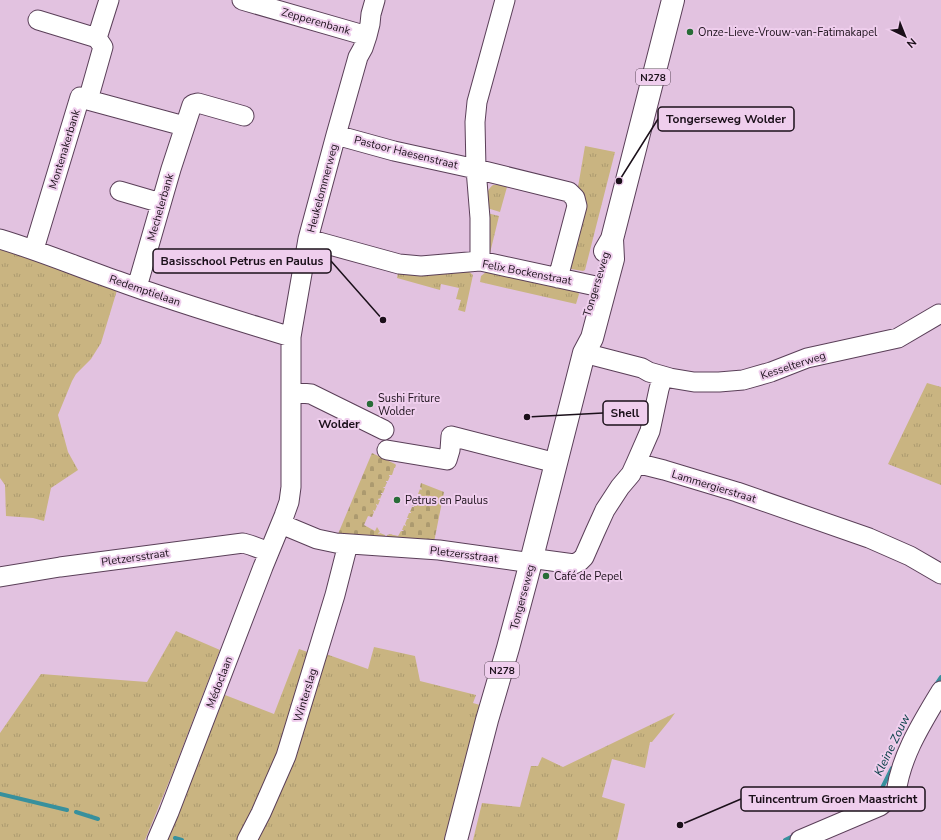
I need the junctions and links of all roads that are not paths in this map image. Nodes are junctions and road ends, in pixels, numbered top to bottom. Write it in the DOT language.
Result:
graph roads {
  1 [pos="109,0"];
  2 [pos="242,0"];
  3 [pos="375,0"];
  4 [pos="505,0"];
  5 [pos="673,0"];
  6 [pos="38,20"];
  7 [pos="367,36"];
  8 [pos="97,38"];
  9 [pos="88,100"];
  10 [pos="244,116"];
  11 [pos="184,126"];
  12 [pos="336,135"];
  13 [pos="476,169"];
  14 [pos="120,191"];
  15 [pos="161,203"];
  16 [pos="0,239"];
  17 [pos="308,240"];
  18 [pos="34,250"];
  19 [pos="480,261"];
  20 [pos="558,278"];
  21 [pos="137,287"];
  22 [pos="600,287"];
  23 [pos="939,314"];
  24 [pos="292,337"];
  25 [pos="584,353"];
  26 [pos="663,376"];
  27 [pos="291,392"];
  28 [pos="384,430"];
  29 [pos="387,450"];
  30 [pos="556,462"];
  31 [pos="636,463"];
  32 [pos="281,524"];
  33 [pos="348,544"];
  34 [pos="269,552"];
  35 [pos="531,561"];
  36 [pos="941,574"];
  37 [pos="0,577"];
  38 [pos="941,690"];
  39 [pos="157,840"];
  40 [pos="247,840"];
  41 [pos="456,840"];
  42 [pos="800,840"];
  1 -- 8 [label="street"];
  2 -- 7 [label="street, Zepperenbank"];
  3 -- 7 [label="street, Heukelommerweg"];
  4 -- 13 [label="street"];
  5 -- 22 [label="main road, Tongerseweg / N278"];
  6 -- 8 [label="street"];
  7 -- 12 [label="street, Heukelommerweg"];
  8 -- 9 [label="street, Montenakerbank"];
  9 -- 11 [label="street"];
  9 -- 18 [label="street, Montenakerbank"];
  10 -- 11 [label="street, Mechelerbank"];
  11 -- 15 [label="street, Mechelerbank"];
  12 -- 13 [label="street, Pastoor Haesenstraat"];
  12 -- 17 [label="street, Heukelommerweg"];
  13 -- 19 [label="street"];
  13 -- 20 [label="street, Pastoor Haesenstraat"];
  14 -- 15 [label="street"];
  15 -- 21 [label="street, Mechelerbank"];
  16 -- 18 [label="street, Redemptielaan"];
  17 -- 19 [label="street, Felix Bockenstraat"];
  17 -- 24 [label="street, Heukelommerweg"];
  18 -- 21 [label="street, Redemptielaan"];
  19 -- 20 [label="street, Felix Bockenstraat"];
  20 -- 22 [label="street, Felix Bockenstraat"];
  21 -- 24 [label="street, Redemptielaan"];
  22 -- 25 [label="main road, Tongerseweg / N278"];
  23 -- 26 [label="street, Kesselterweg"];
  24 -- 27 [label="street, Heukelommerweg"];
  25 -- 26 [label="street, Kesselterweg"];
  25 -- 30 [label="main road, Tongerseweg / N278"];
  26 -- 31 [label="street"];
  27 -- 28 [label="street"];
  27 -- 32 [label="street, Heukelommerweg"];
  29 -- 30 [label="street"];
  30 -- 35 [label="main road, Tongerseweg / N278"];
  31 -- 35 [label="street"];
  31 -- 36 [label="street, Lammergierstraat"];
  32 -- 33 [label="street, Pletzersstraat"];
  32 -- 34 [label="street, Médoclaan"];
  33 -- 35 [label="street, Pletzersstraat"];
  33 -- 40 [label="street, Winterslag"];
  34 -- 37 [label="street, Pletzersstraat"];
  34 -- 39 [label="street, Médoclaan"];
  35 -- 41 [label="main road, Tongerseweg / N278"];
  38 -- 42 [label="street"];
}
